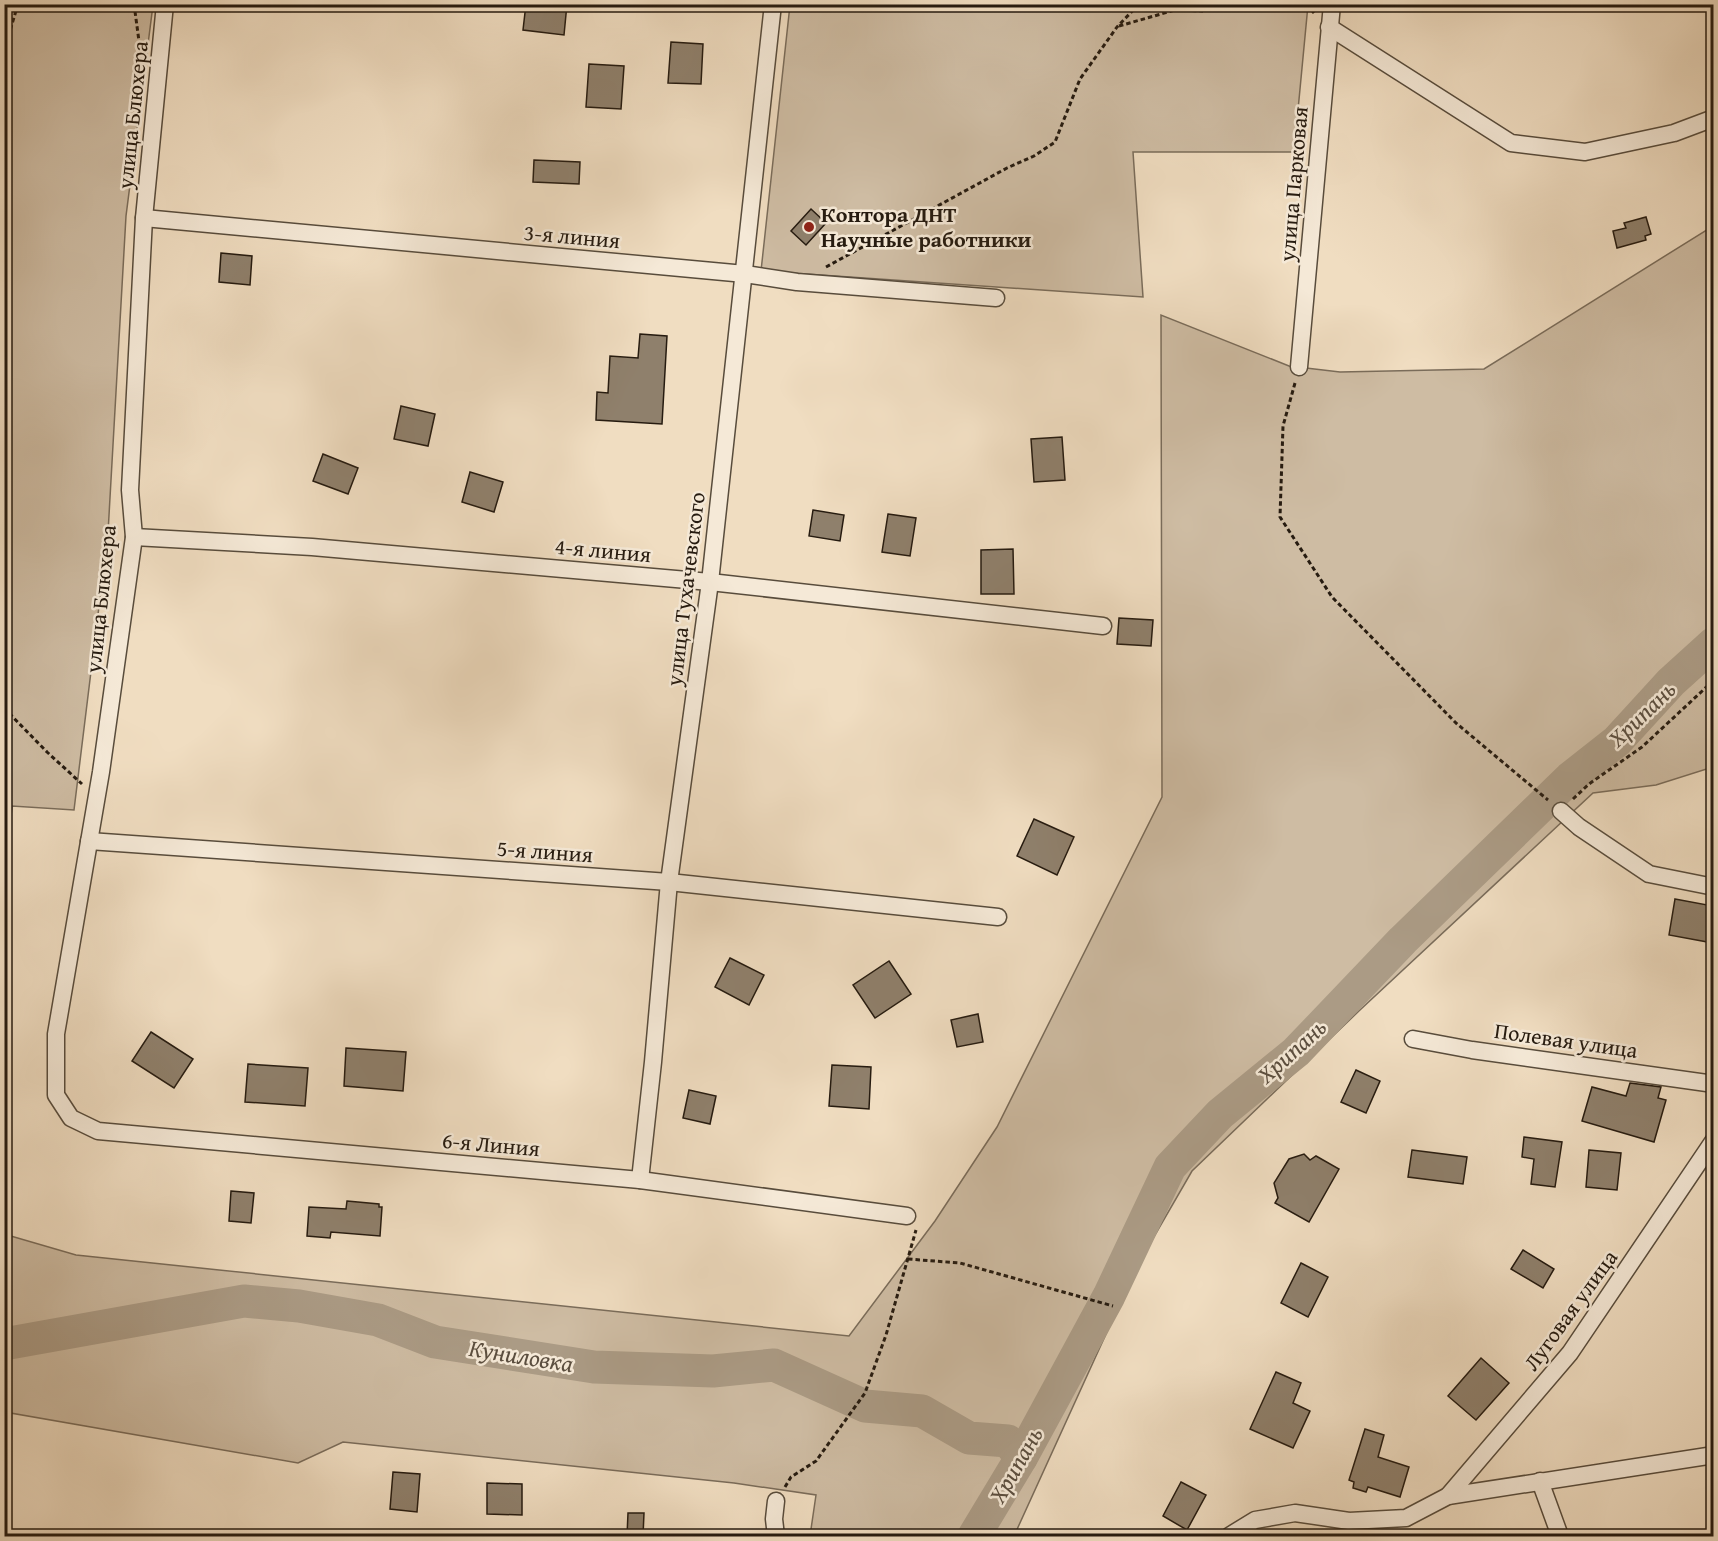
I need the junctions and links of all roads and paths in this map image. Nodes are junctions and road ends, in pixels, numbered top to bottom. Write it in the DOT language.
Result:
graph roads {
  1 [pos="18,4"];
  2 [pos="165,4"];
  3 [pos="773,4"];
  4 [pos="1139,4"];
  5 [pos="1332,4"];
  6 [pos="1203,11"];
  7 [pos="1117,27"];
  8 [pos="1329,27"];
  9 [pos="4,51"];
  10 [pos="1713,118"];
  11 [pos="144,218"];
  12 [pos="745,274"];
  13 [pos="797,282"];
  14 [pos="996,298"];
  15 [pos="1299,367"];
  16 [pos="134,537"];
  17 [pos="710,582"];
  18 [pos="1103,626"];
  19 [pos="1713,680"];
  20 [pos="4,708"];
  21 [pos="97,797"];
  22 [pos="1561,811"];
  23 [pos="89,841"];
  24 [pos="669,882"];
  25 [pos="1713,887"];
  26 [pos="998,916"];
  27 [pos="1413,1039"];
  28 [pos="1713,1084"];
  29 [pos="71,1118"];
  30 [pos="1713,1140"];
  31 [pos="640,1180"];
  32 [pos="907,1216"];
  33 [pos="908,1259"];
  34 [pos="1113,1306"];
  35 [pos="1713,1455"];
  36 [pos="1539,1481"];
  37 [pos="1448,1496"];
  38 [pos="776,1501"];
  39 [pos="1352,1529"];
  40 [pos="776,1536"];
  41 [pos="1229,1536"];
  42 [pos="1560,1536"];
  1 -- 9 [label="path"];
  2 -- 11 [label="street, улица Блюхера"];
  3 -- 12 [label="street, улица Тухачевского"];
  4 -- 7 [label="path"];
  5 -- 8 [label="street, улица Парковая"];
  6 -- 7 [label="path"];
  7 -- 13 [label="path"];
  8 -- 10 [label="street"];
  8 -- 15 [label="street, улица Парковая"];
  11 -- 12 [label="street, 3-я линия"];
  11 -- 16 [label="street, улица Блюхера"];
  12 -- 13 [label="street, 3-я линия"];
  12 -- 17 [label="street, улица Тухачевского"];
  13 -- 14 [label="street, 3-я линия"];
  15 -- 22 [label="path"];
  16 -- 17 [label="street, 4-я линия"];
  16 -- 21 [label="street, улица Блюхера"];
  17 -- 18 [label="street, 4-я линия"];
  17 -- 24 [label="street, улица Тухачевского"];
  19 -- 22 [label="path"];
  20 -- 21 [label="path"];
  21 -- 23 [label="street, улица Блюхера"];
  22 -- 25 [label="street"];
  23 -- 24 [label="street, 5-я линия"];
  23 -- 29 [label="street, улица Блюхера"];
  24 -- 26 [label="street, 5-я линия"];
  24 -- 31 [label="street, улица Тухачевского"];
  27 -- 28 [label="street, Полевая улица"];
  29 -- 31 [label="street, 6-я Линия"];
  30 -- 37 [label="street, Луговая улица"];
  31 -- 32 [label="street, 6-я Линия"];
  32 -- 33 [label="path"];
  33 -- 34 [label="path"];
  33 -- 38 [label="path"];
  35 -- 36 [label="street"];
  36 -- 37 [label="street"];
  36 -- 42 [label="street"];
  37 -- 39 [label="street"];
  38 -- 40 [label="street"];
  39 -- 41 [label="street"];
}
